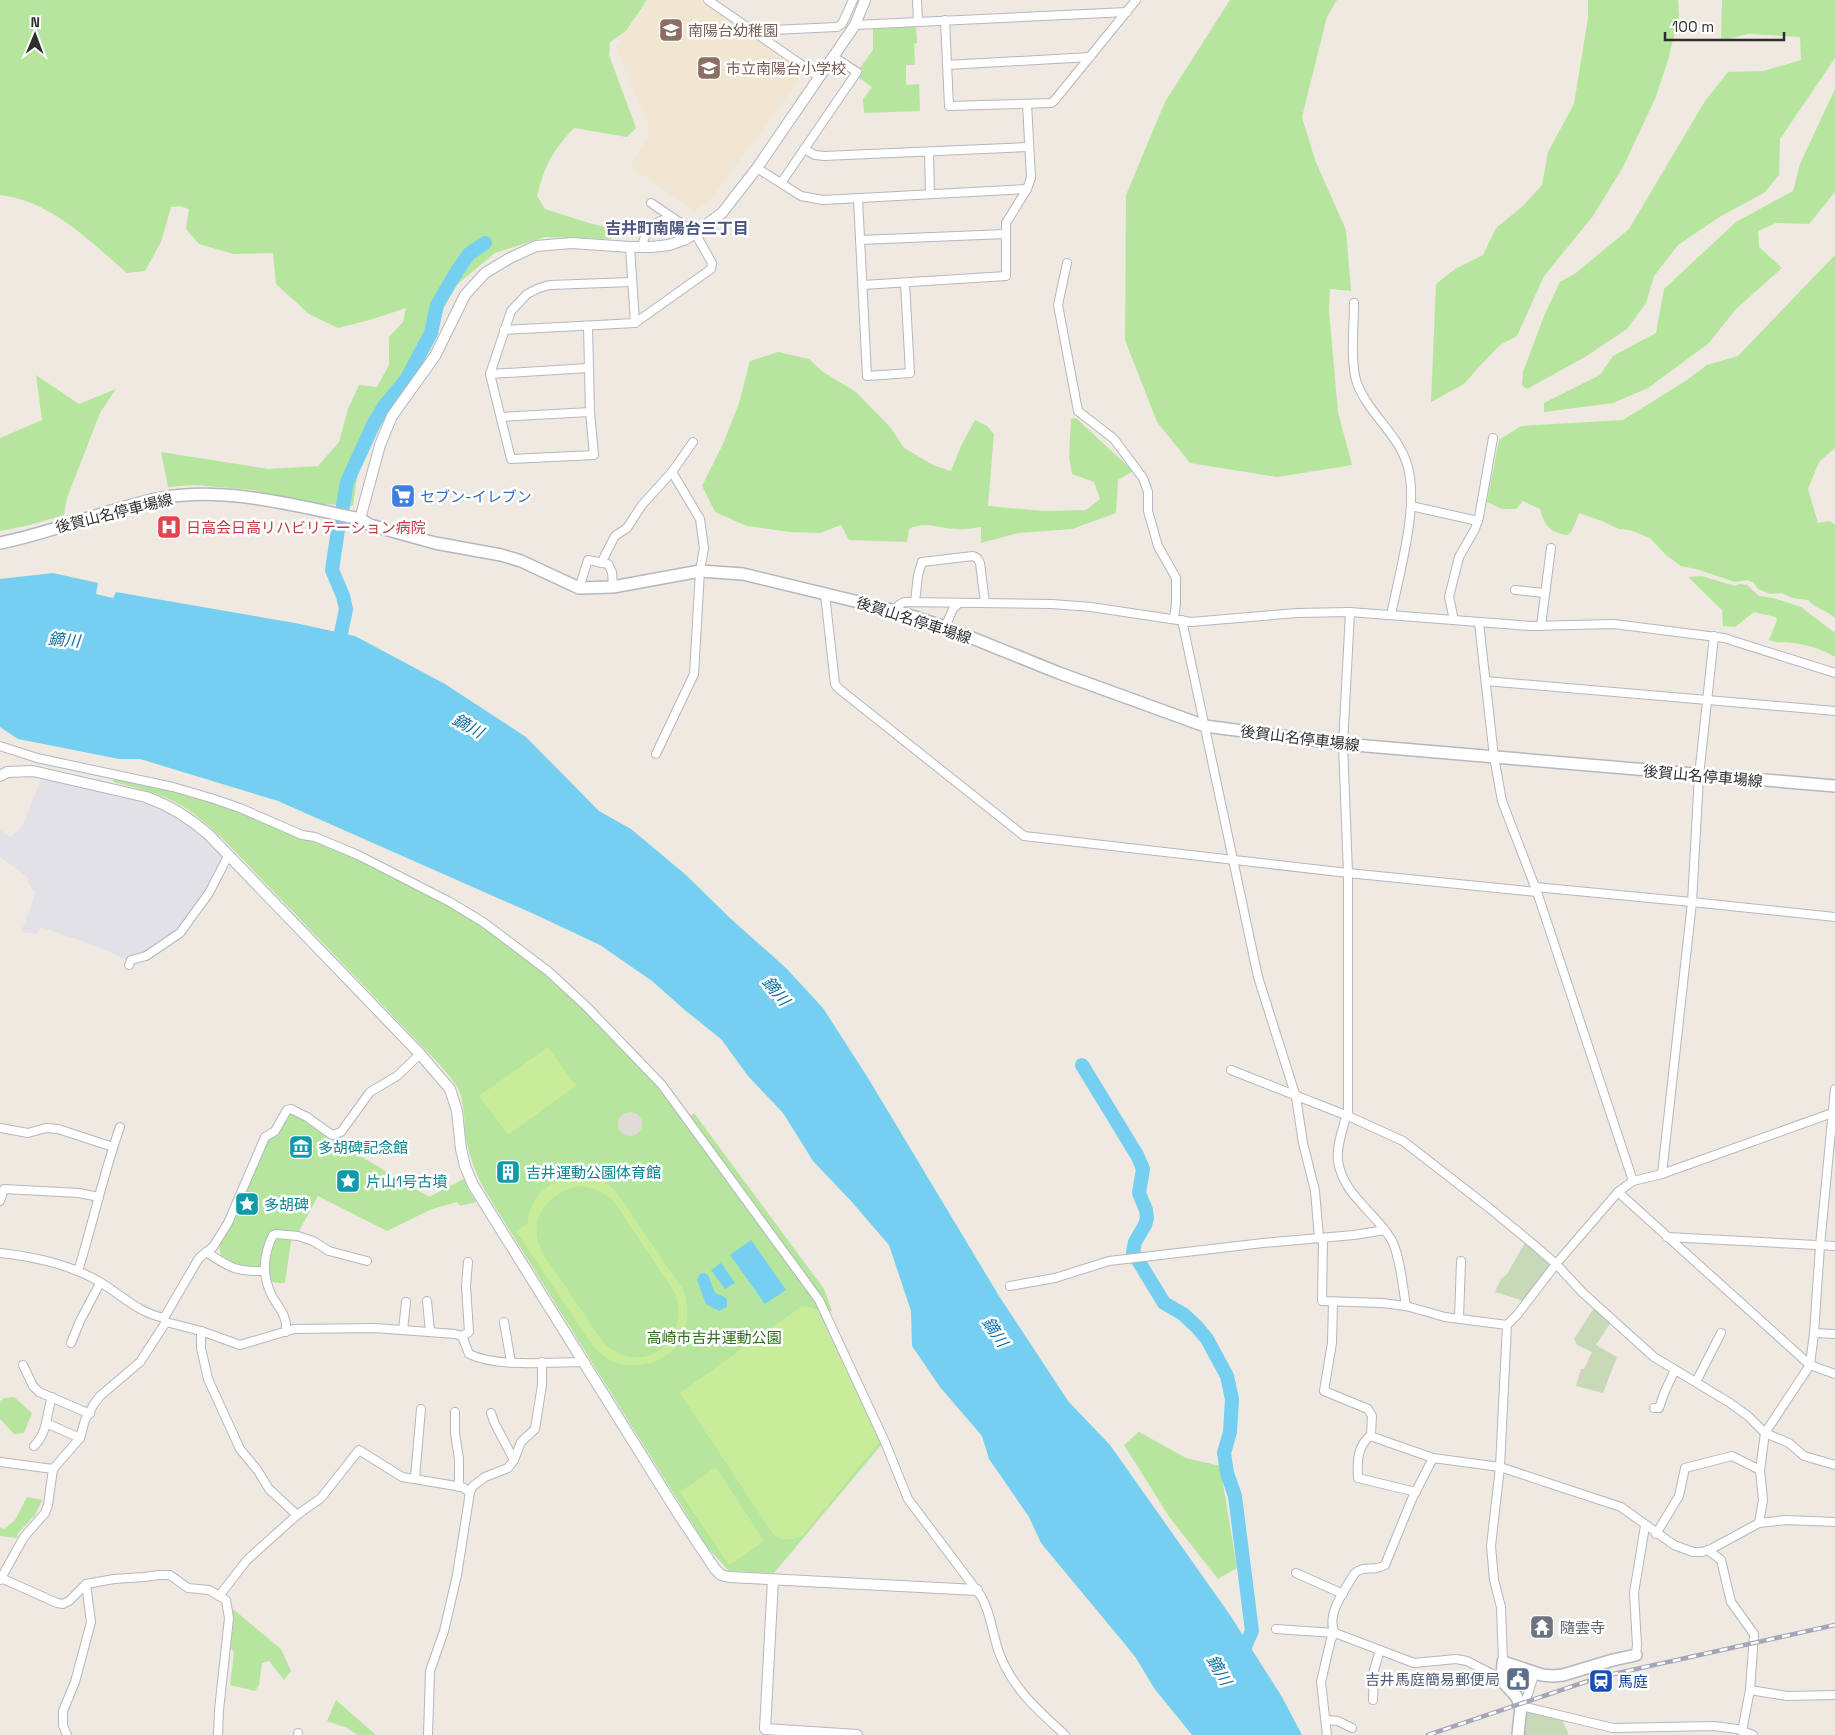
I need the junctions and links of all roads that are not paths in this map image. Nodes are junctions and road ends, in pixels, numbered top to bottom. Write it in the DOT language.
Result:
graph roads {
  1 [pos="708,0"];
  2 [pos="853,0"];
  3 [pos="865,0"];
  4 [pos="917,0"];
  5 [pos="1136,0"];
  6 [pos="1126,12"];
  7 [pos="944,20"];
  8 [pos="918,21"];
  9 [pos="855,25"];
  10 [pos="753,31"];
  11 [pos="834,56"];
  12 [pos="1090,57"];
  13 [pos="947,65"];
  14 [pos="819,78"];
  15 [pos="1027,104"];
  16 [pos="1028,147"];
  17 [pos="804,149"];
  18 [pos="929,152"];
  19 [pos="757,168"];
  20 [pos="781,183"];
  21 [pos="1028,189"];
  22 [pos="930,194"];
  23 [pos="858,199"];
  24 [pos="651,203"];
  25 [pos="672,217"];
  26 [pos="695,234"];
  27 [pos="1005,234"];
  28 [pos="860,240"];
  29 [pos="642,247"];
  30 [pos="630,248"];
  31 [pos="1067,263"];
  32 [pos="632,282"];
  33 [pos="905,283"];
  34 [pos="864,285"];
  35 [pos="1354,303"];
  36 [pos="635,323"];
  37 [pos="588,326"];
  38 [pos="504,330"];
  39 [pos="588,368"];
  40 [pos="490,374"];
  41 [pos="590,412"];
  42 [pos="501,417"];
  43 [pos="1493,438"];
  44 [pos="693,442"];
  45 [pos="672,472"];
  46 [pos="1410,506"];
  47 [pos="360,519"];
  48 [pos="1478,521"];
  49 [pos="0,543"];
  50 [pos="1550,548"];
  51 [pos="601,563"];
  52 [pos="700,571"];
  53 [pos="579,588"];
  54 [pos="613,588"];
  55 [pos="1515,590"];
  56 [pos="1545,592"];
  57 [pos="825,594"];
  58 [pos="914,602"];
  59 [pos="958,603"];
  60 [pos="985,603"];
  61 [pos="896,612"];
  62 [pos="1350,612"];
  63 [pos="1391,615"];
  64 [pos="1178,619"];
  65 [pos="1454,620"];
  66 [pos="1479,623"];
  67 [pos="1541,626"];
  68 [pos="945,627"];
  69 [pos="1714,636"];
  70 [pos="1835,673"];
  71 [pos="1486,681"];
  72 [pos="1707,700"];
  73 [pos="1835,711"];
  74 [pos="1205,726"];
  75 [pos="1343,744"];
  76 [pos="0,746"];
  77 [pos="656,754"];
  78 [pos="1494,757"];
  79 [pos="0,776"];
  80 [pos="1699,776"];
  81 [pos="1835,786"];
  82 [pos="228,856"];
  83 [pos="1232,860"];
  84 [pos="1348,873"];
  85 [pos="1536,890"];
  86 [pos="1692,902"];
  87 [pos="1835,917"];
  88 [pos="129,965"];
  89 [pos="420,1054"];
  90 [pos="1231,1070"];
  91 [pos="1835,1089"];
  92 [pos="1296,1097"];
  93 [pos="1834,1112"];
  94 [pos="1347,1116"];
  95 [pos="120,1127"];
  96 [pos="0,1128"];
  97 [pos="113,1147"];
  98 [pos="1662,1174"];
  99 [pos="1633,1181"];
  100 [pos="1618,1192"];
  101 [pos="99,1196"];
  102 [pos="0,1201"];
  103 [pos="1385,1230"];
  104 [pos="1667,1237"];
  105 [pos="1321,1238"];
  106 [pos="1820,1245"];
  107 [pos="1835,1246"];
  108 [pos="206,1252"];
  109 [pos="0,1253"];
  110 [pos="1461,1261"];
  111 [pos="367,1262"];
  112 [pos="468,1262"];
  113 [pos="1556,1264"];
  114 [pos="78,1271"];
  115 [pos="264,1271"];
  116 [pos="100,1283"];
  117 [pos="1010,1286"];
  118 [pos="427,1301"];
  119 [pos="406,1302"];
  120 [pos="1333,1302"];
  121 [pos="1406,1306"];
  122 [pos="1459,1318"];
  123 [pos="165,1320"];
  124 [pos="504,1322"];
  125 [pos="1507,1325"];
  126 [pos="404,1330"];
  127 [pos="201,1331"];
  128 [pos="286,1332"];
  129 [pos="430,1332"];
  130 [pos="1721,1333"];
  131 [pos="1814,1333"];
  132 [pos="1835,1334"];
  133 [pos="462,1336"];
  134 [pos="71,1343"];
  135 [pos="511,1362"];
  136 [pos="542,1362"];
  137 [pos="585,1362"];
  138 [pos="23,1364"];
  139 [pos="1810,1366"];
  140 [pos="1675,1370"];
  141 [pos="1835,1374"];
  142 [pos="1696,1382"];
  143 [pos="52,1397"];
  144 [pos="1654,1408"];
  145 [pos="421,1409"];
  146 [pos="455,1412"];
  147 [pos="491,1413"];
  148 [pos="90,1414"];
  149 [pos="46,1423"];
  150 [pos="1765,1433"];
  151 [pos="1371,1435"];
  152 [pos="80,1438"];
  153 [pos="34,1446"];
  154 [pos="1433,1458"];
  155 [pos="514,1460"];
  156 [pos="0,1462"];
  157 [pos="1835,1466"];
  158 [pos="1500,1467"];
  159 [pos="54,1469"];
  160 [pos="1760,1470"];
  161 [pos="415,1478"];
  162 [pos="459,1487"];
  163 [pos="470,1492"];
  164 [pos="1416,1492"];
  165 [pos="297,1515"];
  166 [pos="1835,1522"];
  167 [pos="1759,1523"];
  168 [pos="1645,1526"];
  169 [pos="1656,1534"];
  170 [pos="1708,1550"];
  171 [pos="1296,1573"];
  172 [pos="1,1576"];
  173 [pos="773,1580"];
  174 [pos="86,1584"];
  175 [pos="977,1590"];
  176 [pos="1343,1594"];
  177 [pos="219,1596"];
  178 [pos="1276,1629"];
  179 [pos="1336,1633"];
  180 [pos="1380,1650"];
  181 [pos="1636,1655"];
  182 [pos="1503,1662"];
  183 [pos="1535,1672"];
  184 [pos="1502,1679"];
  185 [pos="1750,1690"];
  186 [pos="1835,1695"];
  187 [pos="1373,1700"];
  188 [pos="1524,1702"];
  189 [pos="1327,1720"];
  190 [pos="1352,1728"];
  191 [pos="1742,1731"];
  192 [pos="763,1732"];
  193 [pos="67,1735"];
  194 [pos="218,1735"];
  195 [pos="428,1735"];
  196 [pos="857,1735"];
  197 [pos="1065,1735"];
  198 [pos="1327,1735"];
  199 [pos="1518,1735"];
  200 [pos="1753,1735"];
  1 -- 10 [label="street"];
  2 -- 10 [label="street"];
  3 -- 9 [label="street"];
  4 -- 8 [label="street"];
  5 -- 6 [label="street"];
  6 -- 7 [label="street"];
  6 -- 12 [label="street"];
  7 -- 8 [label="street"];
  7 -- 13 [label="street"];
  8 -- 9 [label="street"];
  9 -- 11 [label="street"];
  10 -- 14 [label="street"];
  11 -- 14 [label="street"];
  11 -- 17 [label="street"];
  12 -- 13 [label="street"];
  12 -- 15 [label="street"];
  13 -- 15 [label="street"];
  14 -- 19 [label="street"];
  15 -- 16 [label="street"];
  16 -- 18 [label="street"];
  16 -- 21 [label="street"];
  17 -- 18 [label="street"];
  17 -- 20 [label="street"];
  18 -- 22 [label="street"];
  19 -- 20 [label="street"];
  19 -- 26 [label="street"];
  20 -- 23 [label="street"];
  21 -- 22 [label="street"];
  21 -- 27 [label="street"];
  22 -- 23 [label="street"];
  23 -- 28 [label="street"];
  24 -- 25 [label="street"];
  25 -- 26 [label="street"];
  25 -- 29 [label="street"];
  26 -- 29 [label="street"];
  26 -- 36 [label="street"];
  27 -- 28 [label="street"];
  27 -- 33 [label="street"];
  28 -- 34 [label="street"];
  29 -- 30 [label="street"];
  30 -- 32 [label="street"];
  30 -- 47 [label="street"];
  31 -- 64 [label="street"];
  32 -- 36 [label="street"];
  32 -- 38 [label="street"];
  33 -- 34 [label="street"];
  33 -- 34 [label="street"];
  35 -- 46 [label="street"];
  36 -- 37 [label="street"];
  37 -- 38 [label="street"];
  37 -- 39 [label="street"];
  38 -- 40 [label="street"];
  39 -- 40 [label="street"];
  39 -- 41 [label="street"];
  40 -- 42 [label="street"];
  41 -- 42 [label="street"];
  41 -- 42 [label="street"];
  43 -- 48 [label="street"];
  44 -- 45 [label="street"];
  45 -- 51 [label="street"];
  45 -- 52 [label="street"];
  46 -- 48 [label="street"];
  46 -- 63 [label="street"];
  47 -- 49 [label="main road, 後賀山名停車場線"];
  47 -- 53 [label="main road, 後賀山名停車場線"];
  48 -- 65 [label="street"];
  50 -- 56 [label="street"];
  51 -- 53 [label="street"];
  51 -- 54 [label="street"];
  52 -- 54 [label="main road, 後賀山名停車場線"];
  52 -- 57 [label="main road, 後賀山名停車場線"];
  52 -- 77 [label="street"];
  53 -- 54 [label="main road, 後賀山名停車場線"];
  55 -- 56 [label="street"];
  56 -- 67 [label="street"];
  57 -- 61 [label="main road, 後賀山名停車場線"];
  57 -- 83 [label="street"];
  58 -- 59 [label="street"];
  58 -- 60 [label="street"];
  58 -- 61 [label="street"];
  59 -- 60 [label="street"];
  59 -- 68 [label="street"];
  60 -- 64 [label="street"];
  61 -- 68 [label="main road, 後賀山名停車場線"];
  62 -- 63 [label="street"];
  62 -- 64 [label="street"];
  62 -- 75 [label="street"];
  63 -- 65 [label="street"];
  64 -- 74 [label="street"];
  65 -- 66 [label="street"];
  66 -- 67 [label="street"];
  66 -- 71 [label="street"];
  67 -- 69 [label="street"];
  68 -- 74 [label="main road, 後賀山名停車場線"];
  69 -- 70 [label="street"];
  69 -- 72 [label="street"];
  71 -- 72 [label="street"];
  71 -- 78 [label="street"];
  72 -- 73 [label="street"];
  72 -- 80 [label="street"];
  74 -- 75 [label="main road, 後賀山名停車場線"];
  74 -- 83 [label="street"];
  75 -- 78 [label="main road, 後賀山名停車場線"];
  75 -- 84 [label="street"];
  76 -- 175 [label="street"];
  78 -- 80 [label="main road, 後賀山名停車場線"];
  78 -- 85 [label="street"];
  79 -- 82 [label="street"];
  80 -- 81 [label="main road, 後賀山名停車場線"];
  80 -- 86 [label="street"];
  82 -- 88 [label="street"];
  82 -- 89 [label="street"];
  83 -- 84 [label="street"];
  83 -- 92 [label="street"];
  84 -- 85 [label="street"];
  84 -- 94 [label="street"];
  85 -- 86 [label="street"];
  85 -- 99 [label="street"];
  86 -- 87 [label="street"];
  86 -- 98 [label="street"];
  89 -- 108 [label="street"];
  89 -- 137 [label="street"];
  90 -- 92 [label="street"];
  91 -- 93 [label="street"];
  92 -- 94 [label="street"];
  92 -- 105 [label="street"];
  93 -- 98 [label="street"];
  93 -- 106 [label="street"];
  94 -- 103 [label="street"];
  94 -- 113 [label="street"];
  95 -- 97 [label="street"];
  96 -- 97 [label="street"];
  97 -- 101 [label="street"];
  98 -- 99 [label="street"];
  99 -- 100 [label="street"];
  100 -- 104 [label="street"];
  100 -- 113 [label="street"];
  101 -- 102 [label="street"];
  101 -- 114 [label="street"];
  103 -- 105 [label="street"];
  103 -- 121 [label="street"];
  104 -- 106 [label="street"];
  104 -- 139 [label="street"];
  105 -- 117 [label="street"];
  105 -- 120 [label="street"];
  106 -- 107 [label="street"];
  106 -- 131 [label="street"];
  108 -- 115 [label="street"];
  108 -- 123 [label="street"];
  109 -- 114 [label="street"];
  110 -- 122 [label="street"];
  111 -- 115 [label="street"];
  112 -- 133 [label="street"];
  113 -- 125 [label="street"];
  113 -- 140 [label="street"];
  114 -- 116 [label="street"];
  115 -- 128 [label="street"];
  116 -- 123 [label="street"];
  116 -- 134 [label="street"];
  118 -- 129 [label="street"];
  119 -- 126 [label="street"];
  120 -- 121 [label="street"];
  120 -- 151 [label="street"];
  121 -- 122 [label="street"];
  122 -- 125 [label="street"];
  123 -- 127 [label="street"];
  123 -- 148 [label="street"];
  124 -- 135 [label="street"];
  125 -- 158 [label="street"];
  126 -- 128 [label="street"];
  126 -- 129 [label="street"];
  127 -- 128 [label="street"];
  127 -- 165 [label="street"];
  129 -- 133 [label="street"];
  130 -- 142 [label="street"];
  131 -- 132 [label="street"];
  131 -- 139 [label="street"];
  133 -- 135 [label="street"];
  135 -- 136 [label="street"];
  136 -- 137 [label="street"];
  136 -- 155 [label="street"];
  137 -- 173 [label="street"];
  138 -- 143 [label="street"];
  139 -- 141 [label="street"];
  139 -- 150 [label="street"];
  140 -- 142 [label="street"];
  140 -- 144 [label="street"];
  142 -- 150 [label="street"];
  143 -- 148 [label="street"];
  143 -- 149 [label="street"];
  145 -- 161 [label="street"];
  146 -- 162 [label="street"];
  147 -- 155 [label="street"];
  148 -- 152 [label="street"];
  149 -- 152 [label="street"];
  149 -- 153 [label="street"];
  150 -- 157 [label="street"];
  150 -- 160 [label="street"];
  151 -- 154 [label="street"];
  151 -- 164 [label="street"];
  152 -- 159 [label="street"];
  154 -- 158 [label="street"];
  154 -- 164 [label="street"];
  155 -- 163 [label="street"];
  156 -- 159 [label="street"];
  158 -- 168 [label="street"];
  158 -- 182 [label="street"];
  159 -- 172 [label="street"];
  160 -- 167 [label="street"];
  160 -- 169 [label="street"];
  161 -- 162 [label="street"];
  161 -- 165 [label="street"];
  162 -- 163 [label="street"];
  163 -- 195 [label="street"];
  164 -- 176 [label="street"];
  165 -- 177 [label="street"];
  166 -- 167 [label="street"];
  167 -- 170 [label="street"];
  168 -- 169 [label="street"];
  168 -- 181 [label="street"];
  169 -- 170 [label="street"];
  170 -- 185 [label="street"];
  171 -- 176 [label="street"];
  172 -- 174 [label="street"];
  173 -- 175 [label="street"];
  173 -- 192 [label="street"];
  174 -- 177 [label="street"];
  174 -- 193 [label="street"];
  175 -- 197 [label="street"];
  176 -- 179 [label="street"];
  177 -- 194 [label="street"];
  178 -- 179 [label="street"];
  179 -- 180 [label="street"];
  179 -- 189 [label="street"];
  180 -- 184 [label="street"];
  180 -- 187 [label="street"];
  181 -- 183 [label="main road"];
  182 -- 183 [label="main road"];
  182 -- 184 [label="main road"];
  183 -- 188 [label="street"];
  184 -- 188 [label="main road"];
  185 -- 186 [label="street"];
  185 -- 191 [label="street"];
  188 -- 191 [label="street"];
  188 -- 199 [label="main road"];
  189 -- 190 [label="street"];
  189 -- 198 [label="street"];
  191 -- 200 [label="street"];
  192 -- 196 [label="street"];
}
